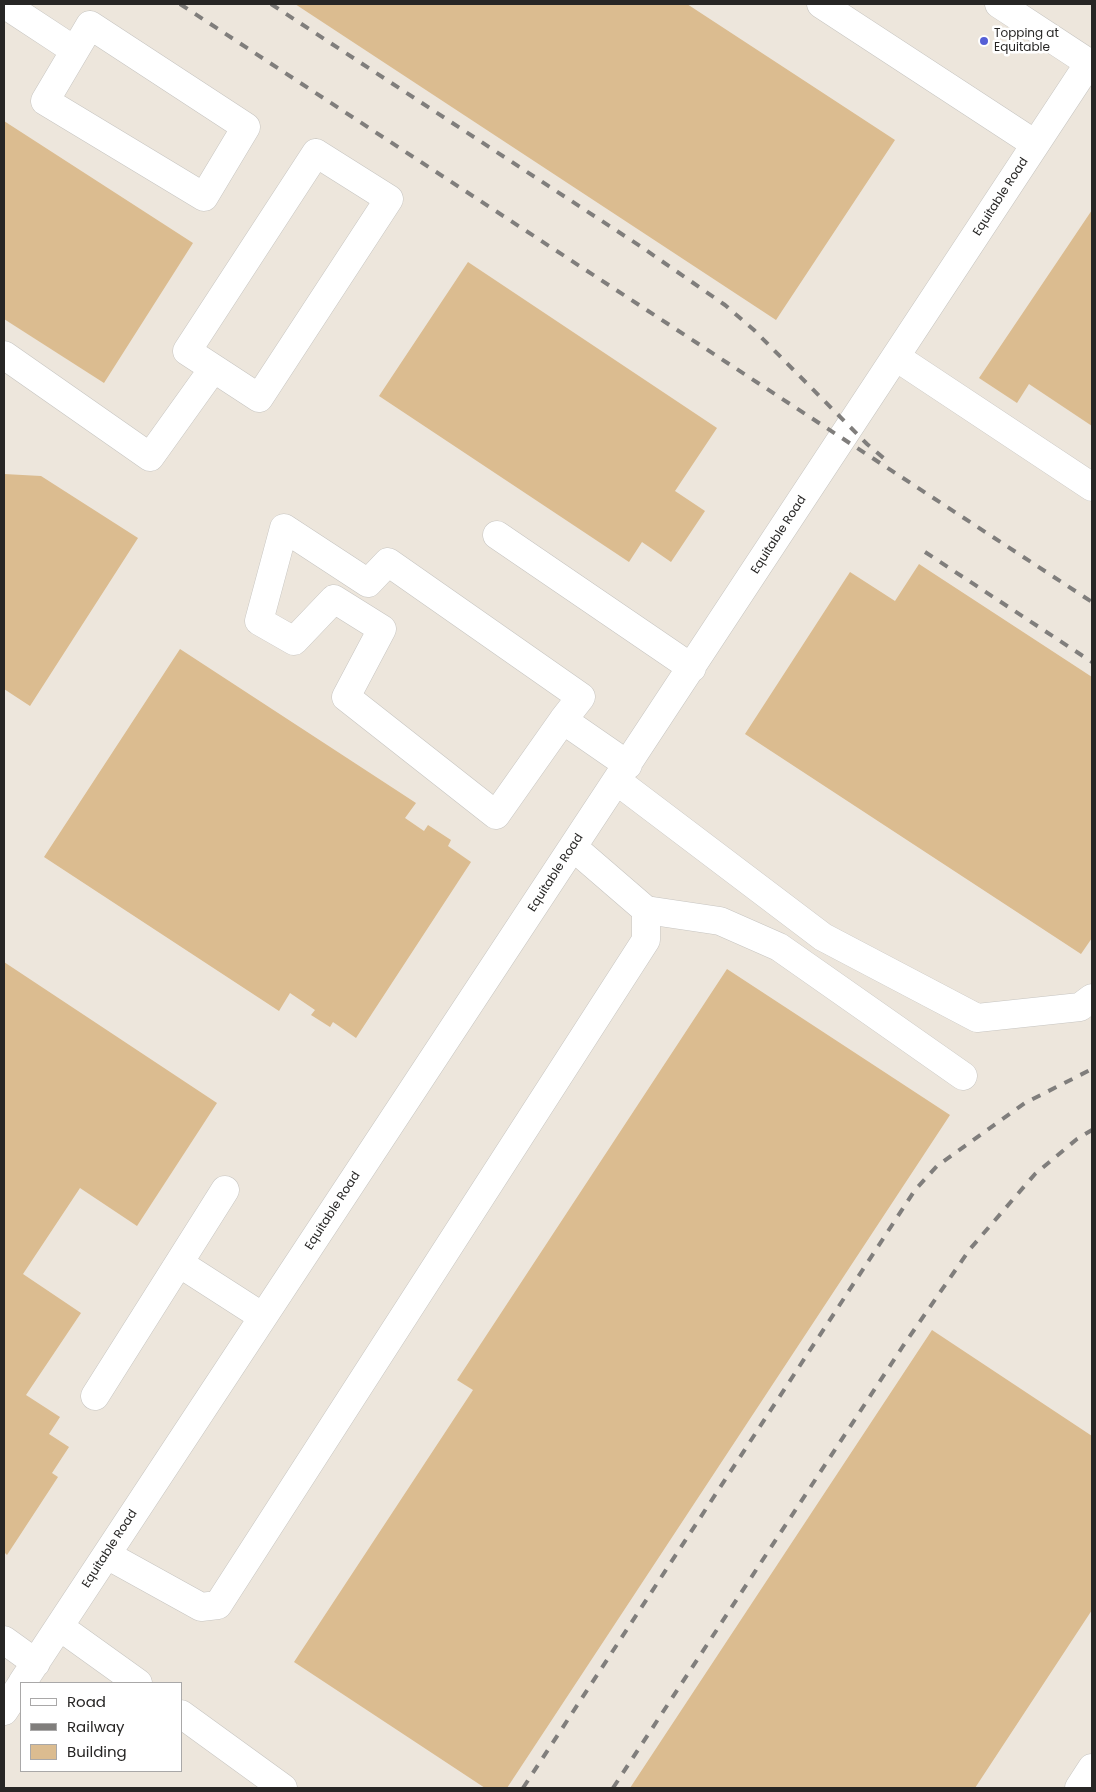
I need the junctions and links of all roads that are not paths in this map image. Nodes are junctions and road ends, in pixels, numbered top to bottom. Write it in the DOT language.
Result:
graph roads {
  1 [pos="4,4"];
  2 [pos="821,4"];
  3 [pos="999,4"];
  4 [pos="74,50"];
  5 [pos="1091,64"];
  6 [pos="1036,144"];
  7 [pos="4,355"];
  8 [pos="896,357"];
  9 [pos="213,369"];
  10 [pos="1092,487"];
  11 [pos="497,535"];
  12 [pos="692,668"];
  13 [pos="564,720"];
  14 [pos="623,773"];
  15 [pos="573,847"];
  16 [pos="646,910"];
  17 [pos="1092,998"];
  18 [pos="963,1076"];
  19 [pos="226,1190"];
  20 [pos="179,1263"];
  21 [pos="263,1317"];
  22 [pos="95,1396"];
  23 [pos="107,1555"];
  24 [pos="60,1627"];
  25 [pos="4,1640"];
  26 [pos="26,1677"];
  27 [pos="137,1682"];
  28 [pos="20,1686"];
  29 [pos="4,1711"];
  30 [pos="182,1715"];
  31 [pos="1092,1768"];
  32 [pos="283,1788"];
  33 [pos="1080,1788"];
  1 -- 4 [label="street"];
  2 -- 6 [label="street"];
  3 -- 5 [label="street"];
  4 -- 4 [label="street"];
  5 -- 6 [label="street, Equitable Road"];
  6 -- 8 [label="street, Equitable Road"];
  7 -- 9 [label="street"];
  8 -- 10 [label="street"];
  8 -- 12 [label="street, Equitable Road"];
  9 -- 9 [label="street"];
  11 -- 12 [label="street"];
  12 -- 14 [label="street, Equitable Road"];
  13 -- 13 [label="street"];
  13 -- 14 [label="street"];
  14 -- 15 [label="street, Equitable Road"];
  14 -- 17 [label="street"];
  15 -- 16 [label="street"];
  15 -- 21 [label="street, Equitable Road"];
  16 -- 18 [label="street"];
  16 -- 23 [label="street"];
  19 -- 20 [label="street"];
  20 -- 21 [label="street"];
  20 -- 22 [label="street"];
  21 -- 23 [label="street, Equitable Road"];
  23 -- 24 [label="street, Equitable Road"];
  24 -- 26 [label="street, Equitable Road"];
  24 -- 27 [label="street"];
  25 -- 26 [label="street"];
  28 -- 29 [label="street, Equitable Road"];
  30 -- 32 [label="street"];
  31 -- 33 [label="street"];
}
